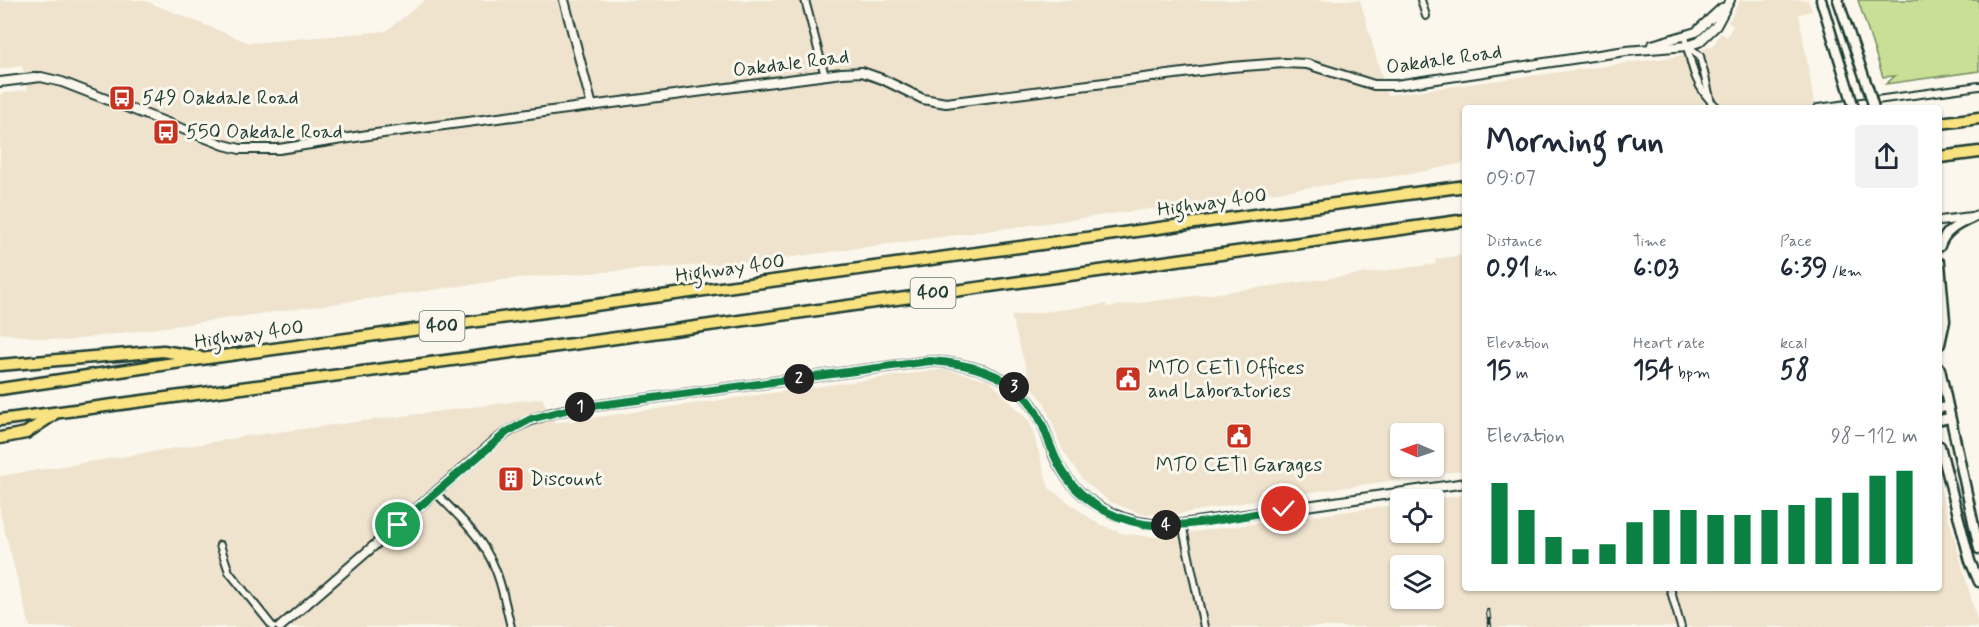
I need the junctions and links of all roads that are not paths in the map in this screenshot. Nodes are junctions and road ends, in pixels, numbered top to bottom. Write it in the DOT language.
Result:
graph roads {
  1 [pos="564,0"];
  2 [pos="805,0"];
  3 [pos="1421,0"];
  4 [pos="1821,0"];
  5 [pos="1838,0"];
  6 [pos="1729,2"];
  7 [pos="1426,16"];
  8 [pos="1685,36"];
  9 [pos="1687,46"];
  10 [pos="1626,51"];
  11 [pos="825,76"];
  12 [pos="0,81"];
  13 [pos="1979,86"];
  14 [pos="1711,102"];
  15 [pos="1714,105"];
  16 [pos="1840,105"];
  17 [pos="1853,105"];
  18 [pos="1873,105"];
  19 [pos="592,106"];
  20 [pos="1979,118"];
  21 [pos="1942,123"];
  22 [pos="1979,152"];
  23 [pos="1942,157"];
  24 [pos="1462,187"];
  25 [pos="1978,215"];
  26 [pos="1462,221"];
  27 [pos="1942,221"];
  28 [pos="1942,240"];
  29 [pos="1942,286"];
  30 [pos="1942,335"];
  31 [pos="208,358"];
  32 [pos="0,364"];
  33 [pos="0,389"];
  34 [pos="1943,408"];
  35 [pos="56,413"];
  36 [pos="1949,418"];
  37 [pos="0,420"];
  38 [pos="1942,420"];
  39 [pos="0,438"];
  40 [pos="1942,454"];
  41 [pos="1462,484"];
  42 [pos="435,492"];
  43 [pos="1182,524"];
  44 [pos="220,545"];
  45 [pos="1979,549"];
  46 [pos="1979,582"];
  47 [pos="1671,591"];
  48 [pos="273,627"];
  49 [pos="280,627"];
  50 [pos="511,627"];
  51 [pos="1204,627"];
  52 [pos="1681,627"];
  1 -- 19 [label="street"];
  2 -- 11 [label="street"];
  3 -- 7 [label="street"];
  4 -- 17 [label="main road, bridge"];
  5 -- 18 [label="main road, bridge"];
  6 -- 8 [label="street, Oakdale Road"];
  6 -- 9 [label="street, Oakdale Road"];
  8 -- 9 [label="street"];
  8 -- 10 [label="street, Oakdale Road"];
  9 -- 10 [label="street, Oakdale Road"];
  9 -- 14 [label="street"];
  9 -- 14 [label="street"];
  10 -- 11 [label="street, Oakdale Road"];
  11 -- 19 [label="street, Oakdale Road"];
  12 -- 19 [label="street, Oakdale Road"];
  13 -- 16 [label="street"];
  14 -- 15 [label="street"];
  20 -- 21 [label="highway"];
  22 -- 23 [label="highway"];
  24 -- 31 [label="highway, Highway 400 / 400"];
  25 -- 27 [label="street"];
  25 -- 28 [label="main road"];
  26 -- 35 [label="highway, 400"];
  29 -- 30 [label="main road"];
  31 -- 32 [label="highway"];
  31 -- 33 [label="highway, Highway 400 / 400"];
  34 -- 36 [label="main road"];
  35 -- 37 [label="highway, 400"];
  35 -- 39 [label="highway"];
  36 -- 38 [label="street"];
  36 -- 45 [label="main road"];
  40 -- 46 [label="main road"];
  41 -- 43 [label="street"];
  42 -- 43 [label="street"];
  42 -- 49 [label="street"];
  42 -- 50 [label="street"];
  43 -- 51 [label="street"];
  44 -- 48 [label="street"];
  47 -- 52 [label="street"];
}
